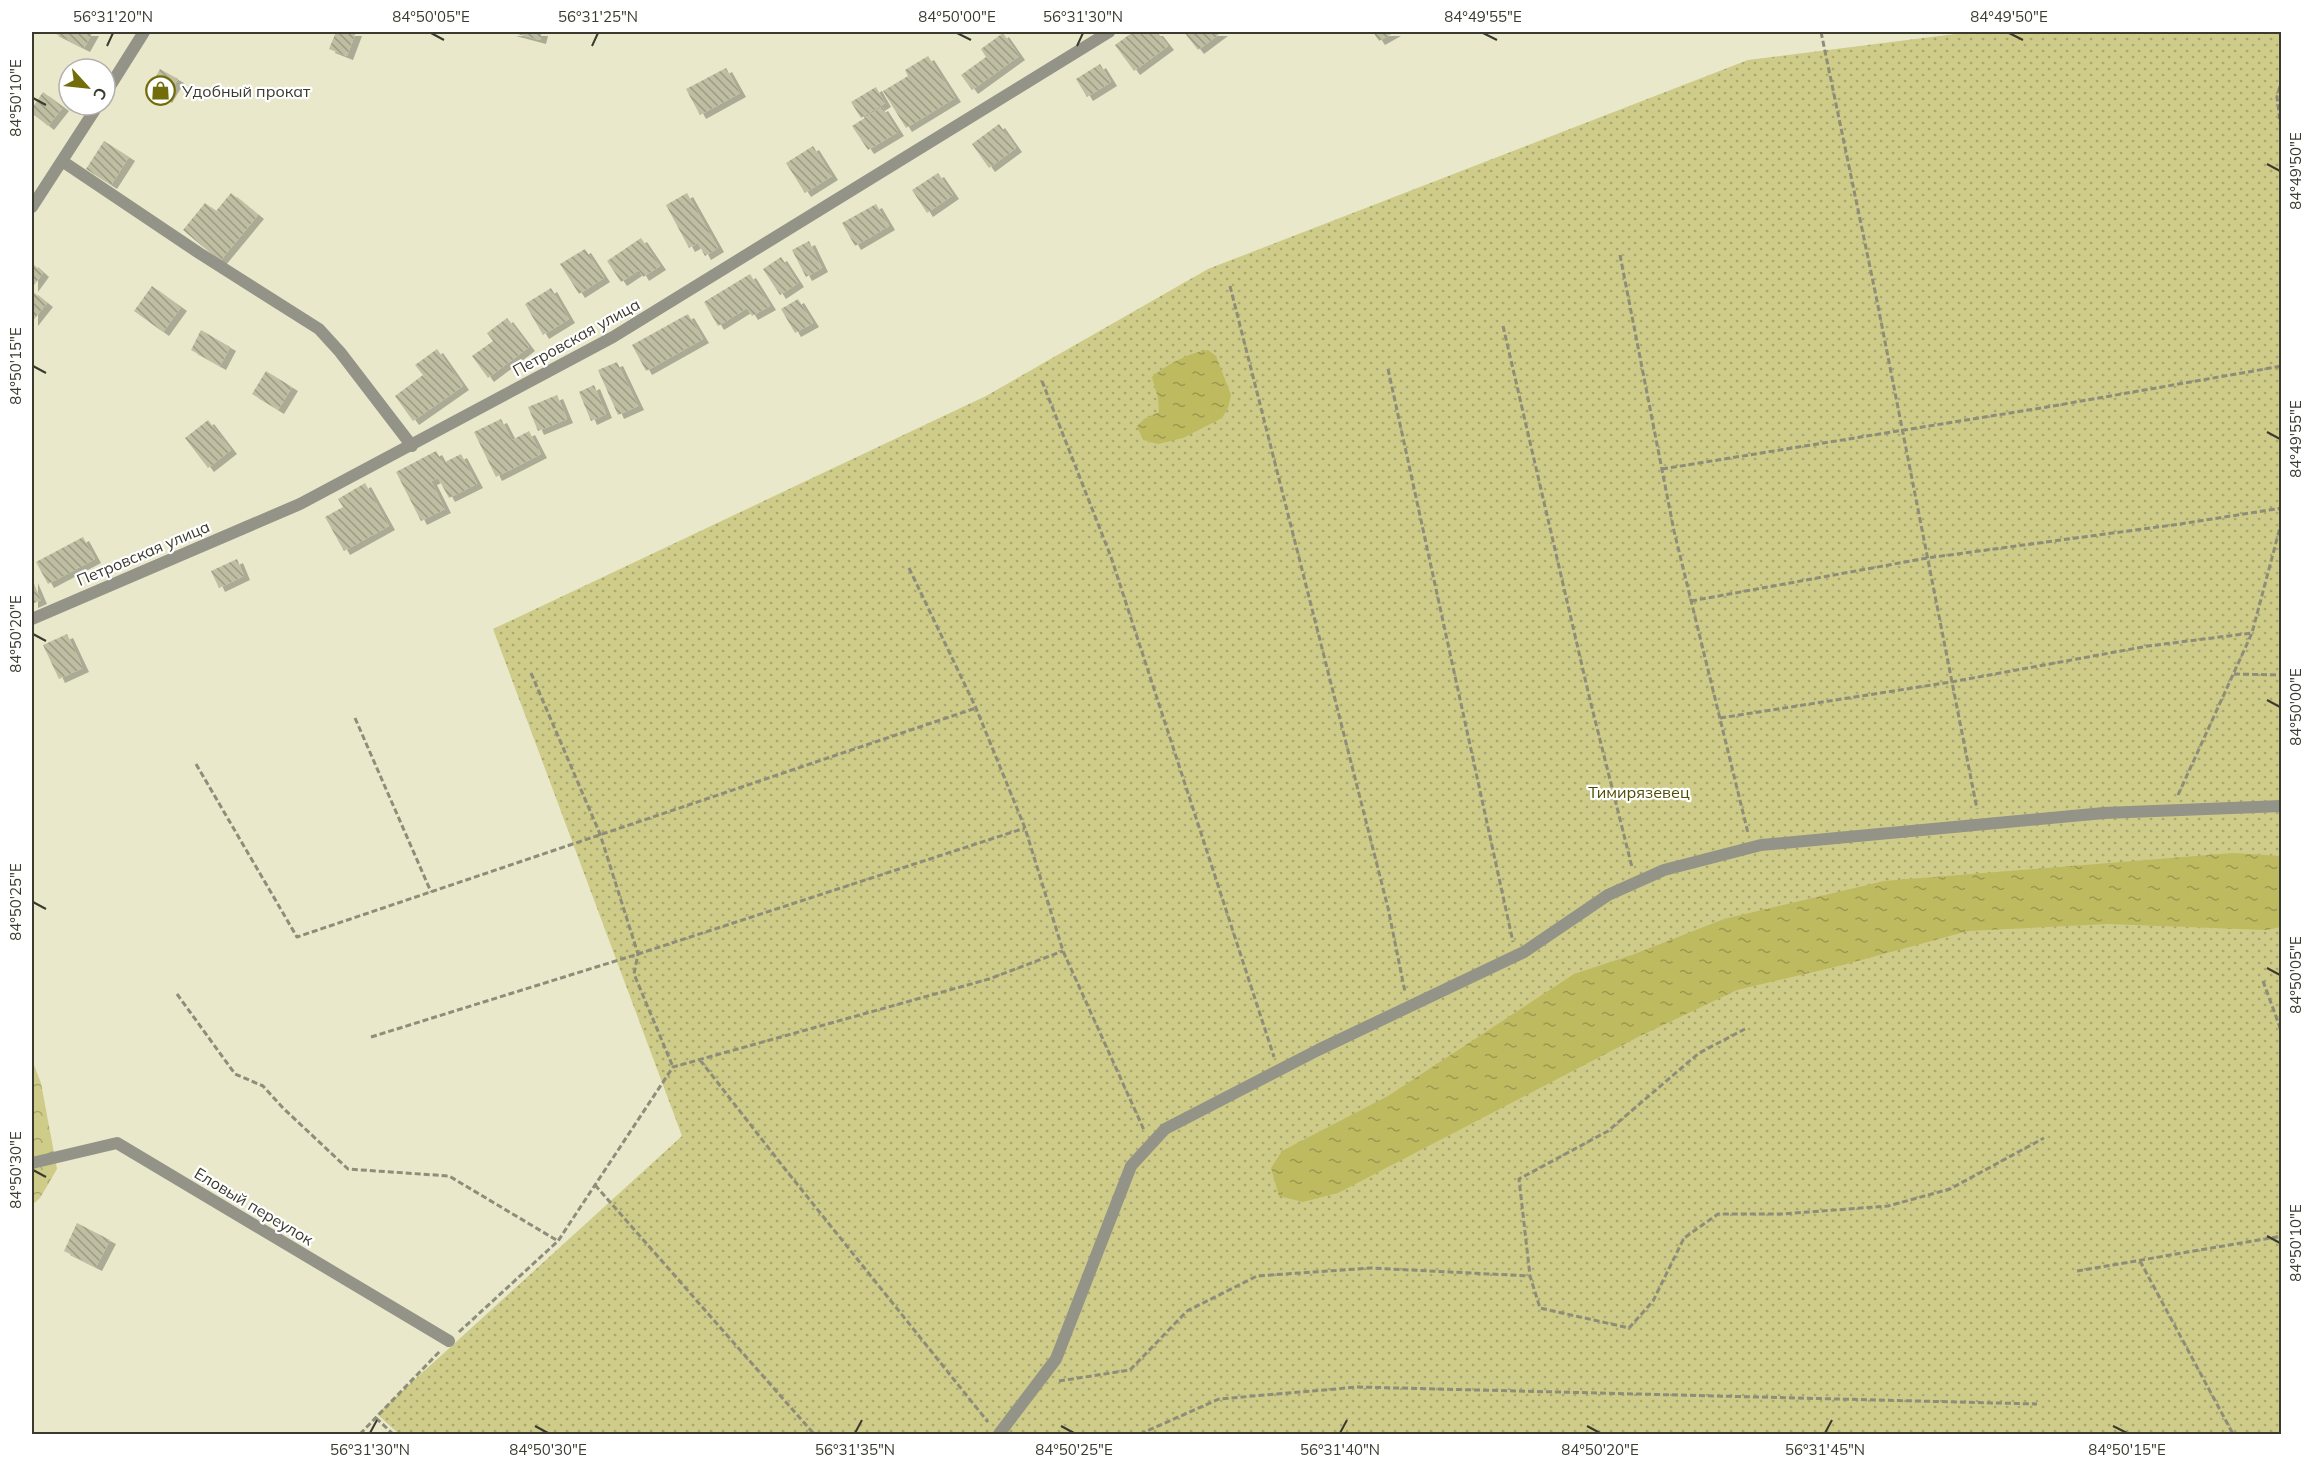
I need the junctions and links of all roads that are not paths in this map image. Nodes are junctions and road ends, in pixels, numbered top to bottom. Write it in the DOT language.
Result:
graph roads {
  1 [pos="144,32"];
  2 [pos="1109,32"];
  3 [pos="117,75"];
  4 [pos="90,117"];
  5 [pos="62,161"];
  6 [pos="32,207"];
  7 [pos="411,446"];
  8 [pos="32,619"];
  9 [pos="2282,806"];
  10 [pos="32,1163"];
  11 [pos="449,1341"];
  12 [pos="995,1430"];
  1 -- 3 [label="street"];
  2 -- 7 [label="street, Петровская улица"];
  4 -- 5 [label="street"];
  5 -- 6 [label="street"];
  5 -- 7 [label="street"];
  7 -- 8 [label="street, Петровская улица"];
  9 -- 12 [label="street"];
  10 -- 11 [label="street, Еловый переулок"];
}
